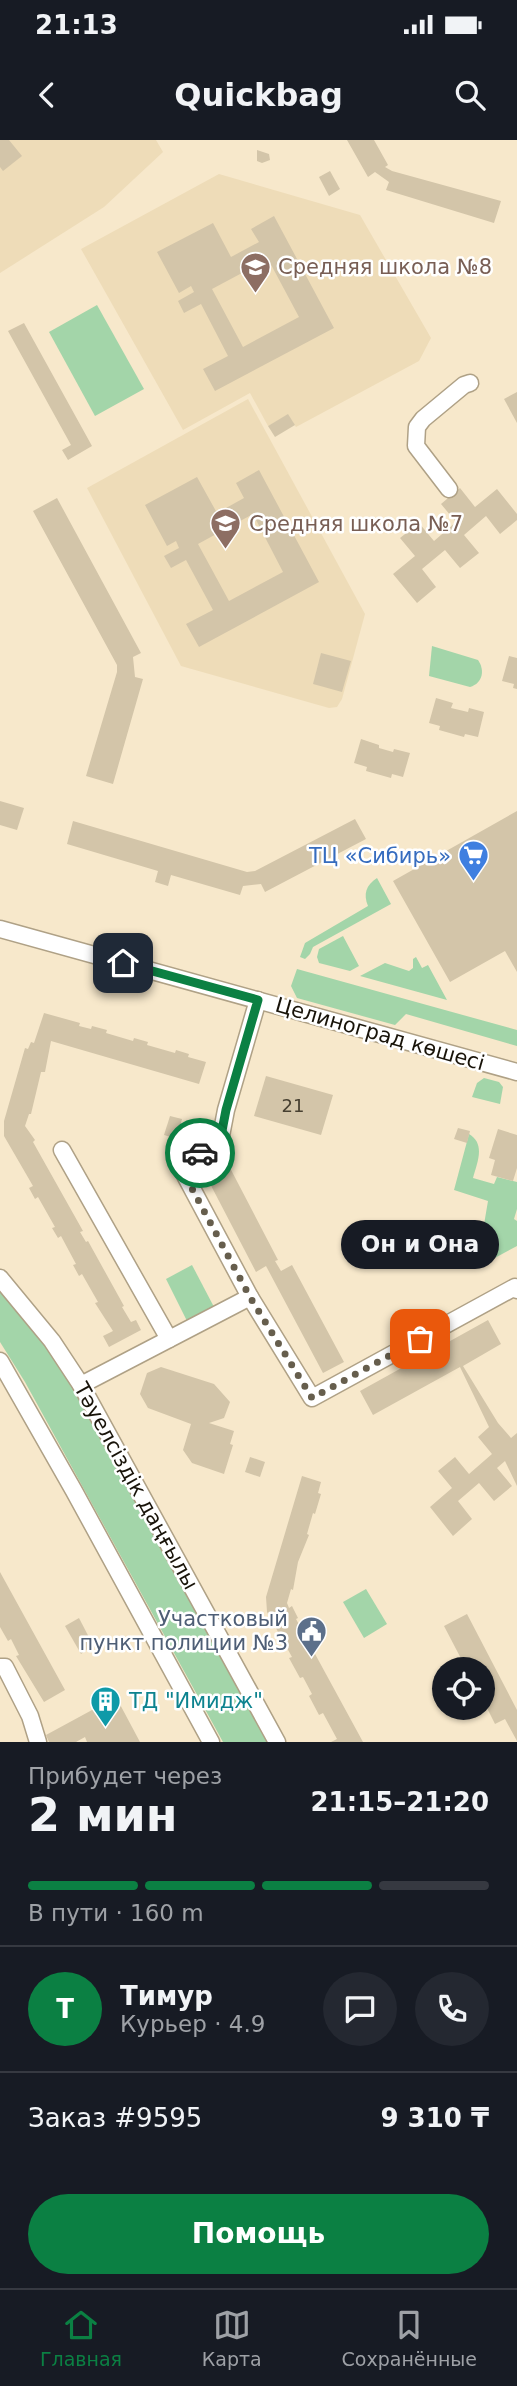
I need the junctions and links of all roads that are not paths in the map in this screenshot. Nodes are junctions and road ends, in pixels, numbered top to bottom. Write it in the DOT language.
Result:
graph roads {
  1 [pos="470,383"];
  2 [pos="449,489"];
  3 [pos="0,929"];
  4 [pos="258,1000"];
  5 [pos="517,1072"];
  6 [pos="62,1150"];
  7 [pos="0,1278"];
  8 [pos="517,1290"];
  9 [pos="250,1297"];
  10 [pos="169,1339"];
  11 [pos="0,1361"];
  12 [pos="81,1385"];
  13 [pos="2,1664"];
  14 [pos="38,1742"];
  15 [pos="211,1742"];
  16 [pos="277,1742"];
  1 -- 2 [label="street"];
  3 -- 4 [label="street, Целиноград көшесі"];
  4 -- 5 [label="street, Целиноград көшесі"];
  4 -- 9 [label="street"];
  6 -- 10 [label="street"];
  7 -- 12 [label="street, Тәуелсіздік даңғылы"];
  8 -- 9 [label="street"];
  9 -- 10 [label="street"];
  10 -- 12 [label="street"];
  11 -- 15 [label="street"];
  12 -- 16 [label="street, Тәуелсіздік даңғылы"];
  13 -- 14 [label="street"];
}
